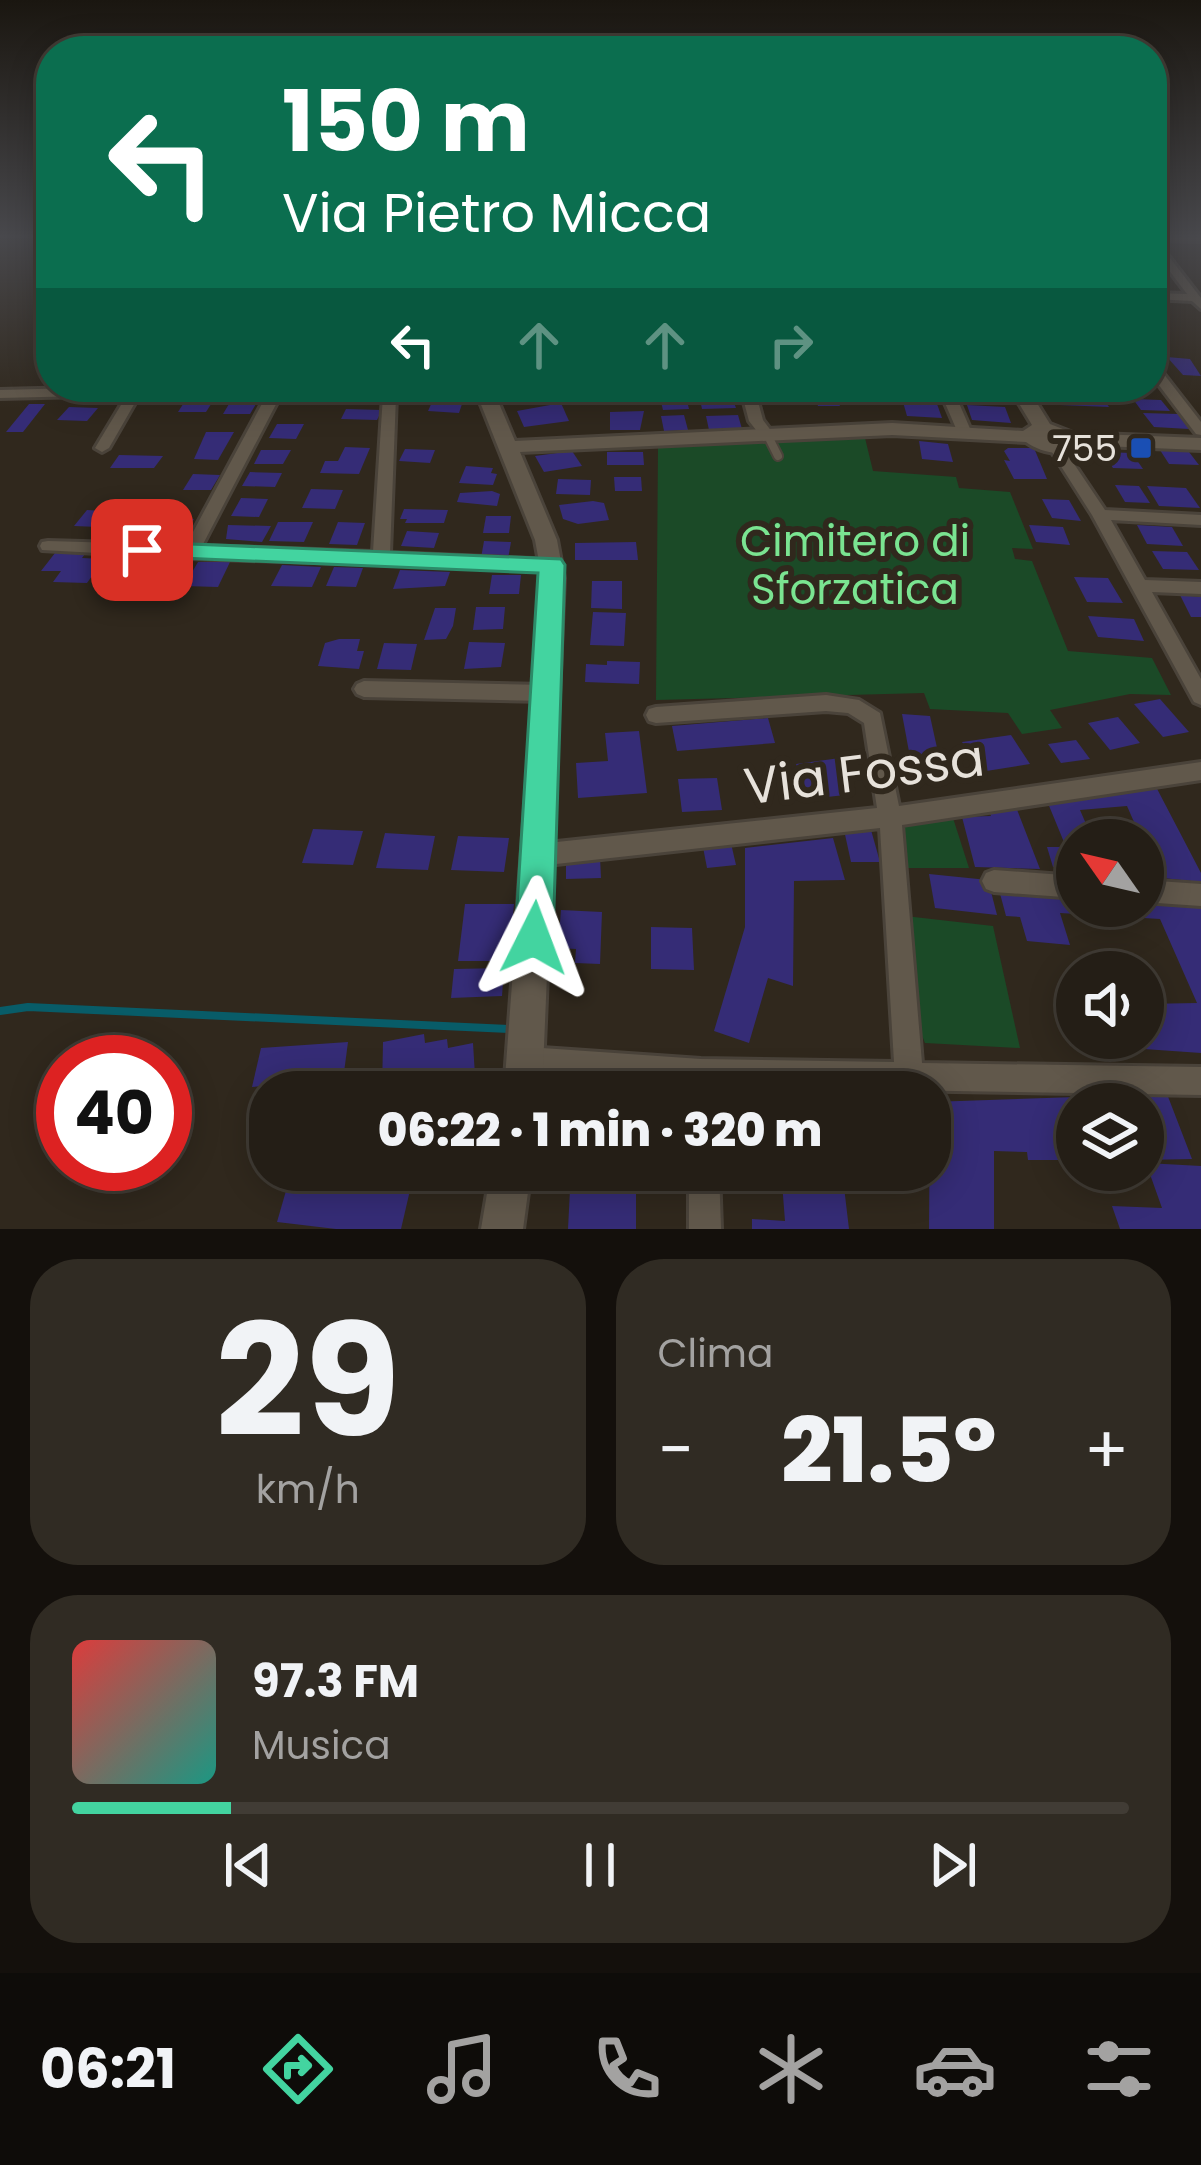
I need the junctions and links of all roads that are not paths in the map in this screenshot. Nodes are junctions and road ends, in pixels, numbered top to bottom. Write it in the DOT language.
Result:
graph roads {
  1 [pos="1167,298"];
  2 [pos="1198,302"];
  3 [pos="1167,387"];
  4 [pos="36,393"];
  5 [pos="0,394"];
  6 [pos="129,402"];
  7 [pos="270,402"];
  8 [pos="389,402"];
  9 [pos="489,402"];
  10 [pos="751,402"];
  11 [pos="952,402"];
  12 [pos="1024,402"];
  13 [pos="1201,431"];
  14 [pos="1037,432"];
  15 [pos="965,433"];
  16 [pos="768,436"];
  17 [pos="1063,444"];
  18 [pos="1201,444"];
  19 [pos="509,447"];
  20 [pos="102,448"];
  21 [pos="778,456"];
  22 [pos="1100,515"];
  23 [pos="1201,520"];
  24 [pos="48,546"];
  25 [pos="190,553"];
  26 [pos="381,560"];
  27 [pos="552,565"];
  28 [pos="1141,586"];
  29 [pos="1201,588"];
  30 [pos="1198,685"];
  31 [pos="364,688"];
  32 [pos="547,693"];
  33 [pos="656,716"];
  34 [pos="1201,771"];
  35 [pos="890,817"];
  36 [pos="538,855"];
  37 [pos="994,881"];
  38 [pos="1056,885"];
  39 [pos="1164,893"];
  40 [pos="1201,896"];
  41 [pos="529,1061"];
  42 [pos="527,1071"];
  43 [pos="611,1071"];
  44 [pos="909,1071"];
  45 [pos="951,1074"];
  46 [pos="1201,1081"];
  47 [pos="508,1191"];
  48 [pos="704,1191"];
  49 [pos="502,1229"];
  50 [pos="705,1229"];
  1 -- 2 [label="street"];
  3 -- 13 [label="street"];
  4 -- 5 [label="street"];
  6 -- 20 [label="street"];
  7 -- 25 [label="street"];
  8 -- 26 [label="street"];
  9 -- 19 [label="street"];
  10 -- 16 [label="street"];
  11 -- 15 [label="street"];
  12 -- 14 [label="street"];
  14 -- 15 [label="street"];
  14 -- 17 [label="street"];
  15 -- 16 [label="street"];
  16 -- 19 [label="street"];
  16 -- 21 [label="lane"];
  17 -- 18 [label="street"];
  17 -- 22 [label="street"];
  19 -- 27 [label="street"];
  22 -- 23 [label="street"];
  22 -- 28 [label="street"];
  24 -- 25 [label="street"];
  25 -- 26 [label="street"];
  26 -- 27 [label="street"];
  27 -- 32 [label="street"];
  28 -- 29 [label="street"];
  28 -- 30 [label="street"];
  31 -- 32 [label="street"];
  32 -- 36 [label="street"];
  33 -- 35 [label="street"];
  34 -- 35 [label="street, Via Fossa"];
  35 -- 36 [label="street, Via Fossa"];
  35 -- 44 [label="street"];
  36 -- 41 [label="street"];
  37 -- 38 [label="street"];
  39 -- 40 [label="street"];
  41 -- 42 [label="street"];
  41 -- 43 [label="street"];
  45 -- 46 [label="street"];
  47 -- 49 [label="street"];
  48 -- 50 [label="street"];
}
